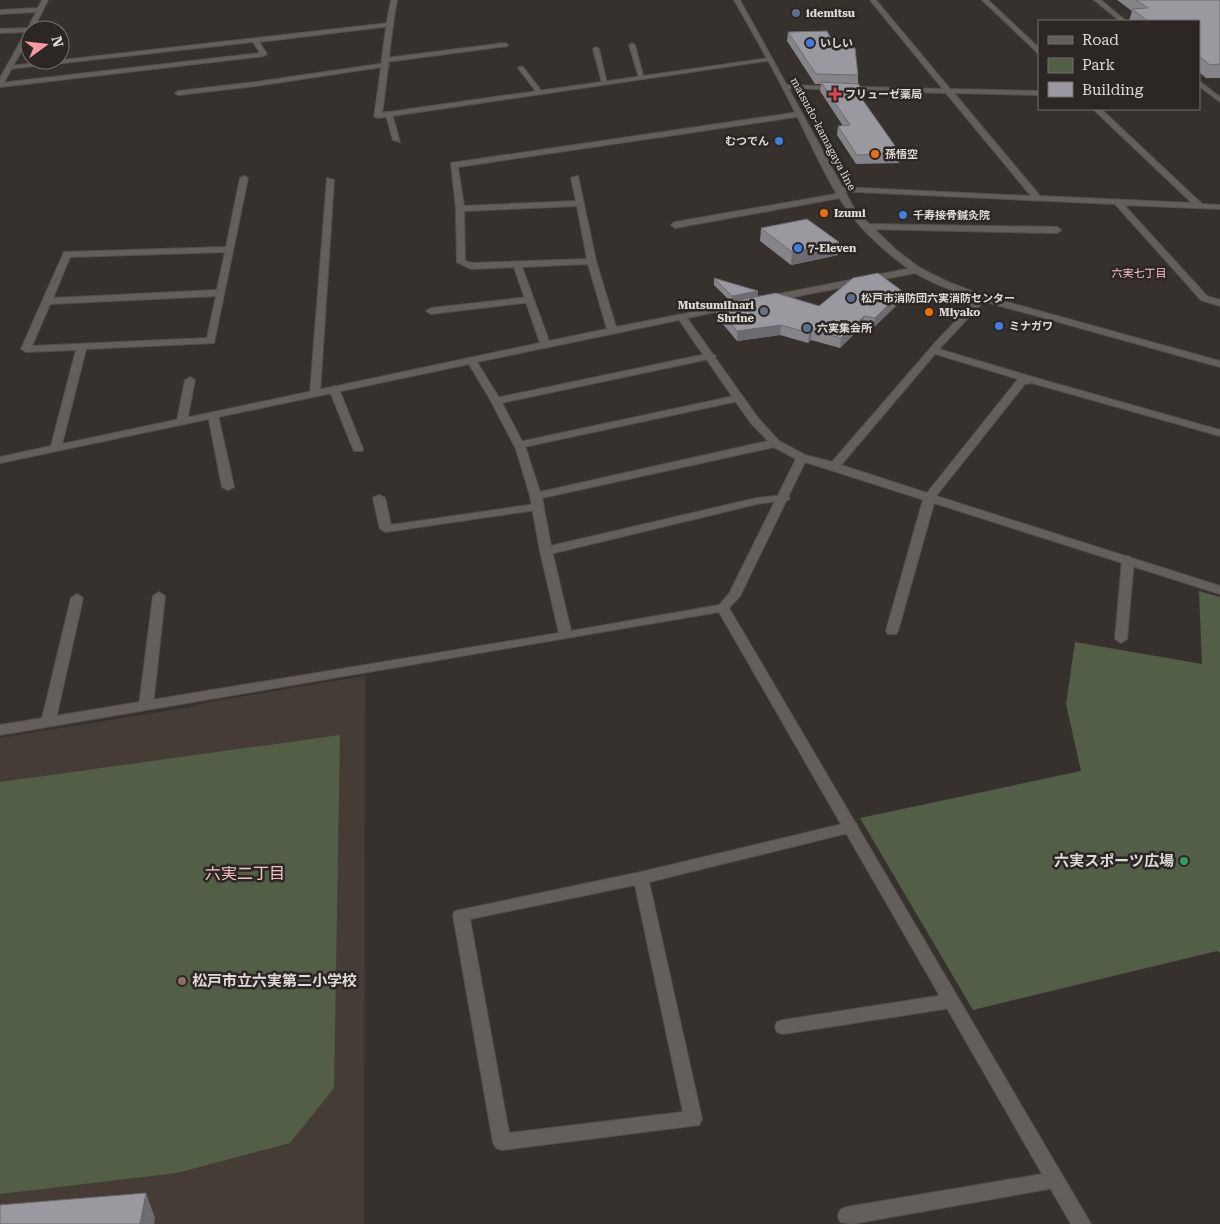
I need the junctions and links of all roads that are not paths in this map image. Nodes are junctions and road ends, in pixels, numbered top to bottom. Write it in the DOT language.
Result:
graph roads {
  1 [pos="45,0"];
  2 [pos="394,0"];
  3 [pos="737,0"];
  4 [pos="873,0"];
  5 [pos="985,0"];
  6 [pos="1097,0"];
  7 [pos="41,10"];
  8 [pos="0,12"];
  9 [pos="36,20"];
  10 [pos="1122,20"];
  11 [pos="389,25"];
  12 [pos="20,30"];
  13 [pos="0,31"];
  14 [pos="255,40"];
  15 [pos="505,45"];
  16 [pos="632,45"];
  17 [pos="20,49"];
  18 [pos="596,49"];
  19 [pos="1038,51"];
  20 [pos="770,60"];
  21 [pos="386,63"];
  22 [pos="10,68"];
  23 [pos="521,68"];
  24 [pos="642,78"];
  25 [pos="0,84"];
  26 [pos="605,84"];
  27 [pos="1200,84"];
  28 [pos="786,87"];
  29 [pos="947,91"];
  30 [pos="178,93"];
  31 [pos="540,93"];
  32 [pos="1038,93"];
  33 [pos="1200,97"];
  34 [pos="1219,98"];
  35 [pos="1099,110"];
  36 [pos="388,114"];
  37 [pos="799,114"];
  38 [pos="397,140"];
  39 [pos="244,178"];
  40 [pos="575,178"];
  41 [pos="330,180"];
  42 [pos="841,192"];
  43 [pos="1038,198"];
  44 [pos="1116,201"];
  45 [pos="580,203"];
  46 [pos="1199,205"];
  47 [pos="1220,206"];
  48 [pos="460,209"];
  49 [pos="675,225"];
  50 [pos="866,227"];
  51 [pos="1057,230"];
  52 [pos="230,248"];
  53 [pos="592,261"];
  54 [pos="517,264"];
  55 [pos="917,270"];
  56 [pos="221,293"];
  57 [pos="982,298"];
  58 [pos="529,300"];
  59 [pos="47,301"];
  60 [pos="754,302"];
  61 [pos="1220,303"];
  62 [pos="741,304"];
  63 [pos="431,312"];
  64 [pos="681,316"];
  65 [pos="612,330"];
  66 [pos="545,344"];
  67 [pos="82,347"];
  68 [pos="935,351"];
  69 [pos="711,356"];
  70 [pos="471,360"];
  71 [pos="1220,364"];
  72 [pos="190,380"];
  73 [pos="1032,380"];
  74 [pos="334,389"];
  75 [pos="315,393"];
  76 [pos="739,398"];
  77 [pos="496,401"];
  78 [pos="213,415"];
  79 [pos="182,421"];
  80 [pos="1220,433"];
  81 [pos="775,443"];
  82 [pos="519,445"];
  83 [pos="56,448"];
  84 [pos="358,449"];
  85 [pos="802,458"];
  86 [pos="0,460"];
  87 [pos="835,466"];
  88 [pos="228,487"];
  89 [pos="930,496"];
  90 [pos="379,498"];
  91 [pos="784,498"];
  92 [pos="536,501"];
  93 [pos="546,551"];
  94 [pos="1128,560"];
  95 [pos="1220,590"];
  96 [pos="159,596"];
  97 [pos="77,598"];
  98 [pos="723,608"];
  99 [pos="892,631"];
  100 [pos="566,636"];
  101 [pos="1121,640"];
  102 [pos="146,706"];
  103 [pos="48,722"];
  104 [pos="0,730"];
  105 [pos="852,827"];
  106 [pos="641,878"];
  107 [pos="951,1001"];
  108 [pos="783,1027"];
  109 [pos="1054,1180"];
  110 [pos="847,1216"];
  111 [pos="1081,1224"];
  1 -- 7 [label="street"];
  2 -- 11 [label="street"];
  3 -- 20 [label="street, matsudo-kamagaya line"];
  4 -- 29 [label="street"];
  5 -- 19 [label="street"];
  6 -- 10 [label="street"];
  7 -- 8 [label="street"];
  7 -- 9 [label="street"];
  11 -- 14 [label="street"];
  11 -- 21 [label="street"];
  12 -- 13 [label="street"];
  14 -- 22 [label="street"];
  14 -- 25 [label="street"];
  15 -- 21 [label="street"];
  16 -- 24 [label="street"];
  17 -- 22 [label="street"];
  18 -- 26 [label="street"];
  20 -- 24 [label="street"];
  20 -- 28 [label="street, matsudo-kamagaya line"];
  21 -- 30 [label="street"];
  21 -- 36 [label="street"];
  22 -- 25 [label="street"];
  23 -- 31 [label="street"];
  24 -- 26 [label="street"];
  26 -- 31 [label="street"];
  27 -- 34 [label="street"];
  28 -- 29 [label="street"];
  28 -- 37 [label="street, matsudo-kamagaya line"];
  29 -- 32 [label="street"];
  29 -- 43 [label="street"];
  31 -- 36 [label="street"];
  33 -- 34 [label="street"];
  35 -- 46 [label="street"];
  36 -- 38 [label="street"];
  37 -- 42 [label="street, matsudo-kamagaya line"];
  37 -- 48 [label="street"];
  39 -- 52 [label="street"];
  40 -- 45 [label="street"];
  41 -- 75 [label="street"];
  42 -- 43 [label="street"];
  42 -- 49 [label="street"];
  42 -- 50 [label="street, matsudo-kamagaya line"];
  43 -- 44 [label="street"];
  44 -- 46 [label="street"];
  44 -- 61 [label="street"];
  45 -- 48 [label="street"];
  45 -- 53 [label="street"];
  46 -- 47 [label="street"];
  48 -- 54 [label="street"];
  50 -- 51 [label="street"];
  50 -- 55 [label="street, matsudo-kamagaya line"];
  52 -- 56 [label="street"];
  52 -- 59 [label="street"];
  53 -- 54 [label="street"];
  53 -- 65 [label="street"];
  54 -- 58 [label="street"];
  55 -- 57 [label="street, matsudo-kamagaya line"];
  55 -- 60 [label="street"];
  56 -- 59 [label="street"];
  56 -- 67 [label="street"];
  57 -- 68 [label="street"];
  57 -- 71 [label="street, matsudo-kamagaya line"];
  58 -- 63 [label="street"];
  58 -- 66 [label="street"];
  59 -- 67 [label="street"];
  62 -- 64 [label="street"];
  64 -- 65 [label="street"];
  64 -- 69 [label="street"];
  65 -- 66 [label="street"];
  66 -- 70 [label="street"];
  67 -- 83 [label="street"];
  68 -- 73 [label="street"];
  68 -- 87 [label="street"];
  69 -- 76 [label="street"];
  69 -- 77 [label="street"];
  70 -- 74 [label="street"];
  70 -- 77 [label="street"];
  72 -- 79 [label="street"];
  73 -- 80 [label="street"];
  73 -- 89 [label="street"];
  74 -- 75 [label="street"];
  74 -- 84 [label="street"];
  75 -- 78 [label="street"];
  76 -- 81 [label="street"];
  76 -- 82 [label="street"];
  77 -- 82 [label="street"];
  78 -- 79 [label="street"];
  78 -- 88 [label="street"];
  79 -- 83 [label="street"];
  81 -- 85 [label="street"];
  81 -- 92 [label="street"];
  82 -- 92 [label="street"];
  83 -- 86 [label="street"];
  85 -- 87 [label="street"];
  85 -- 91 [label="street"];
  87 -- 89 [label="street"];
  89 -- 94 [label="street"];
  89 -- 99 [label="street"];
  90 -- 92 [label="street"];
  91 -- 93 [label="street"];
  91 -- 98 [label="street"];
  92 -- 93 [label="street"];
  93 -- 100 [label="street"];
  94 -- 95 [label="street"];
  94 -- 101 [label="street"];
  96 -- 102 [label="street"];
  97 -- 103 [label="street"];
  98 -- 100 [label="street"];
  98 -- 105 [label="street"];
  100 -- 102 [label="street"];
  102 -- 103 [label="street"];
  103 -- 104 [label="street"];
  105 -- 106 [label="street"];
  105 -- 107 [label="street"];
  106 -- 106 [label="street"];
  107 -- 108 [label="street"];
  107 -- 109 [label="street"];
  109 -- 110 [label="street"];
  109 -- 111 [label="street"];
}
